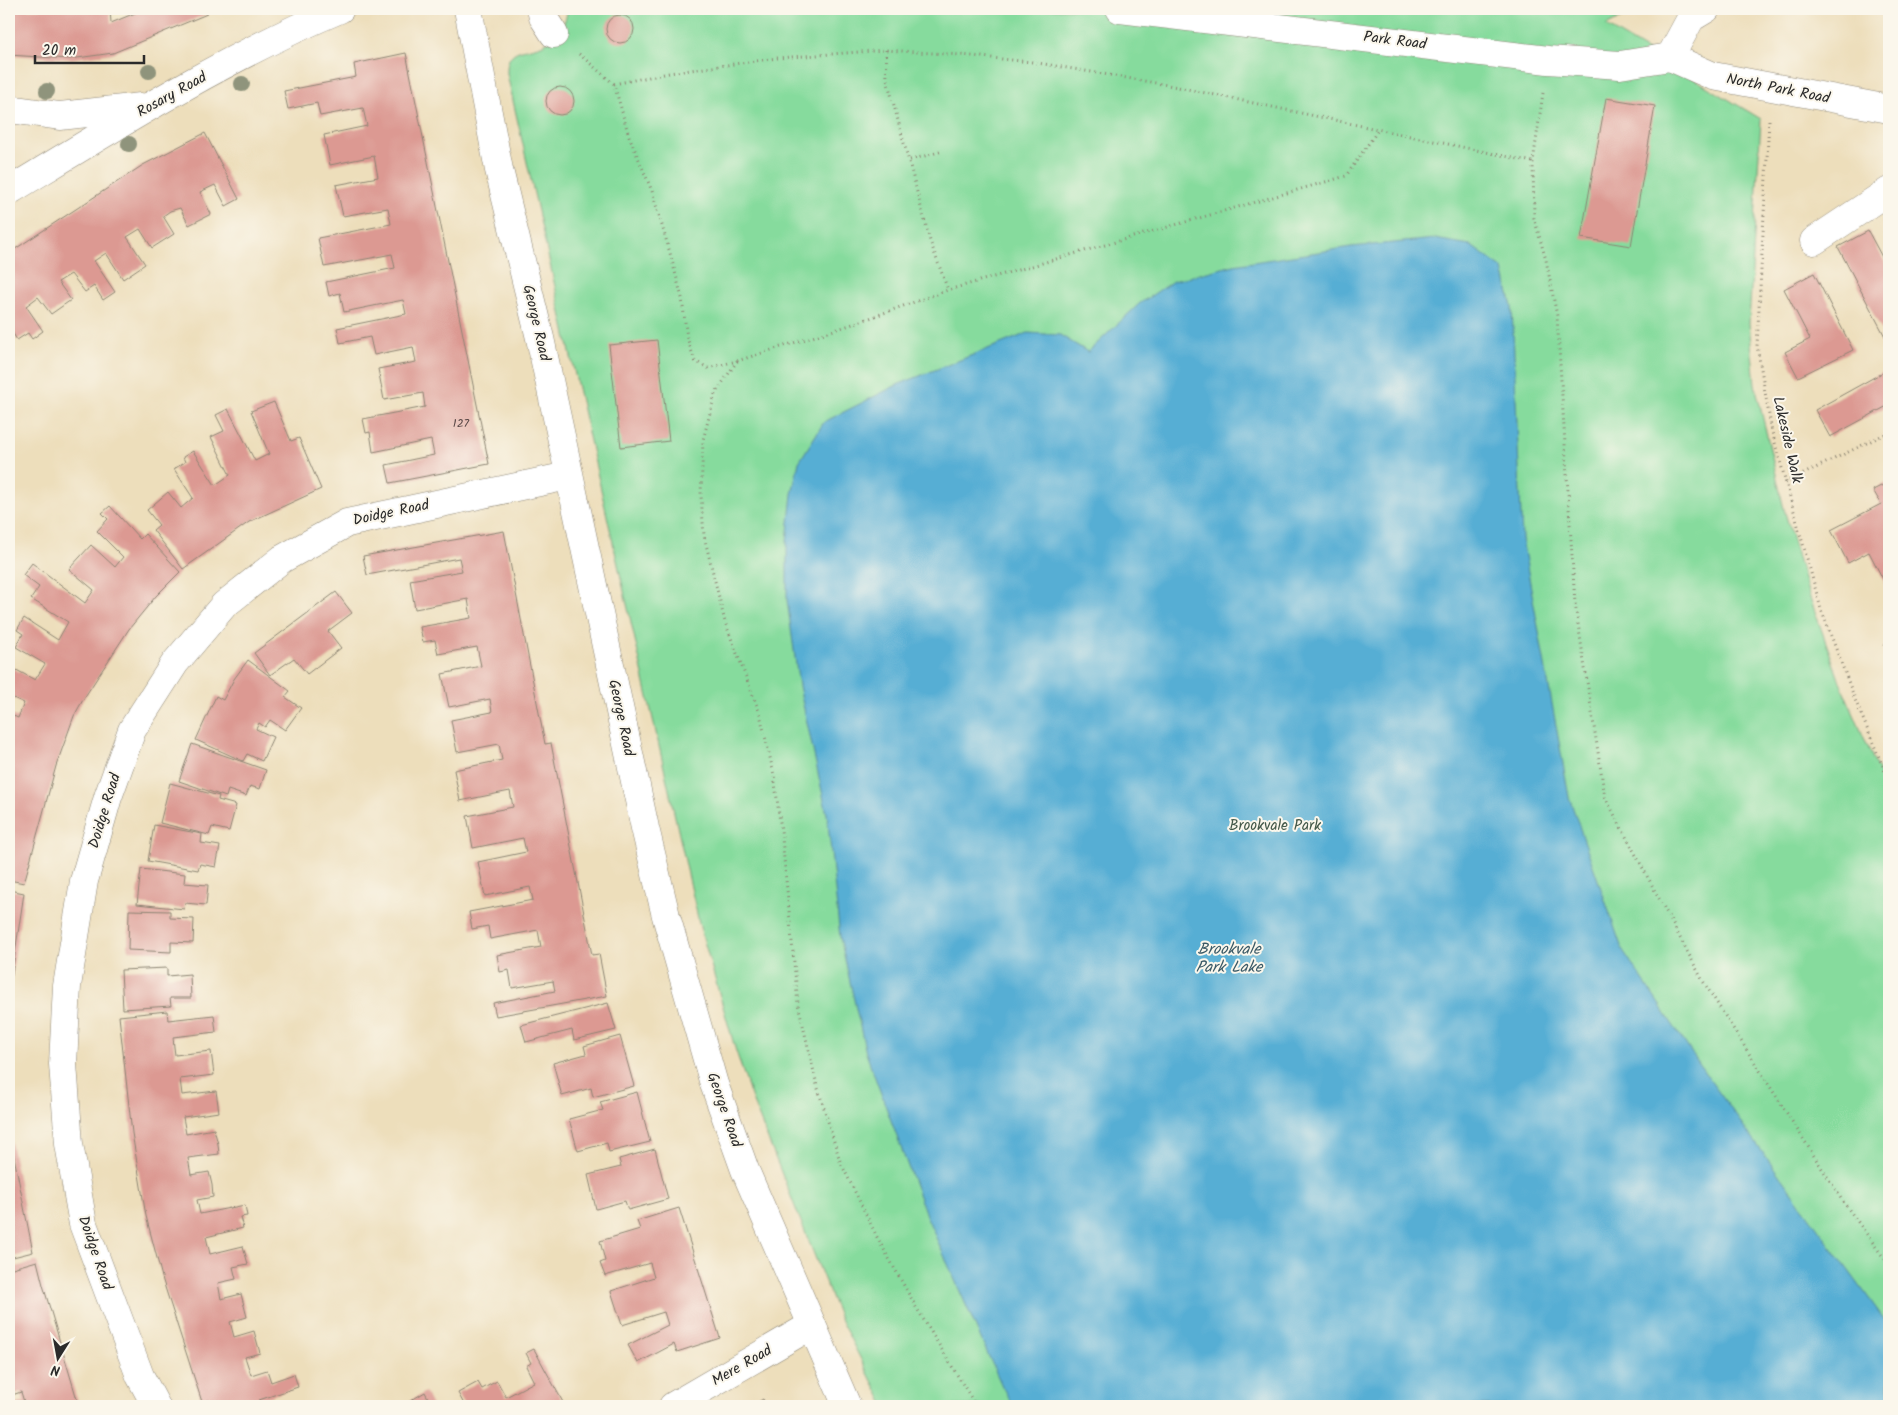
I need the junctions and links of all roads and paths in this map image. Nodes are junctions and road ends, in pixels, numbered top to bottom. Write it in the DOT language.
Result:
graph roads {
  1 [pos="340,9"];
  2 [pos="468,9"];
  3 [pos="541,9"];
  4 [pos="1120,9"];
  5 [pos="1706,9"];
  6 [pos="554,34"];
  7 [pos="886,50"];
  8 [pos="1670,58"];
  9 [pos="1548,60"];
  10 [pos="614,84"];
  11 [pos="1770,88"];
  12 [pos="149,106"];
  13 [pos="9,109"];
  14 [pos="1889,109"];
  15 [pos="1378,130"];
  16 [pos="943,151"];
  17 [pos="910,160"];
  18 [pos="1533,162"];
  19 [pos="9,191"];
  20 [pos="1889,191"];
  21 [pos="1814,241"];
  22 [pos="948,290"];
  23 [pos="737,361"];
  24 [pos="1889,432"];
  25 [pos="568,476"];
  26 [pos="1785,483"];
  27 [pos="1889,781"];
  28 [pos="1889,1265"];
  29 [pos="812,1326"];
  30 [pos="156,1406"];
  31 [pos="672,1406"];
  32 [pos="847,1406"];
  33 [pos="976,1406"];
  1 -- 12 [label="street, Rosary Road"];
  2 -- 25 [label="street, George Road"];
  3 -- 6 [label="street"];
  4 -- 9 [label="street, Park Road"];
  5 -- 8 [label="street"];
  6 -- 10 [label="path"];
  7 -- 10 [label="path"];
  7 -- 15 [label="path"];
  7 -- 17 [label="path"];
  8 -- 9 [label="street, Park Road"];
  8 -- 11 [label="street, North Park Road"];
  9 -- 18 [label="path"];
  10 -- 23 [label="path"];
  11 -- 14 [label="street, North Park Road"];
  11 -- 26 [label="path, Lakeside Walk"];
  12 -- 13 [label="street"];
  12 -- 19 [label="street, Rosary Road"];
  15 -- 18 [label="path"];
  15 -- 22 [label="path"];
  16 -- 17 [label="path"];
  17 -- 22 [label="path"];
  18 -- 28 [label="path"];
  20 -- 21 [label="street"];
  22 -- 23 [label="path"];
  23 -- 33 [label="path"];
  24 -- 26 [label="path"];
  25 -- 29 [label="street, George Road"];
  25 -- 30 [label="street, Doidge Road"];
  26 -- 27 [label="path, Lakeside Walk"];
  29 -- 31 [label="street, Mere Road"];
  29 -- 32 [label="street, George Road"];
}
